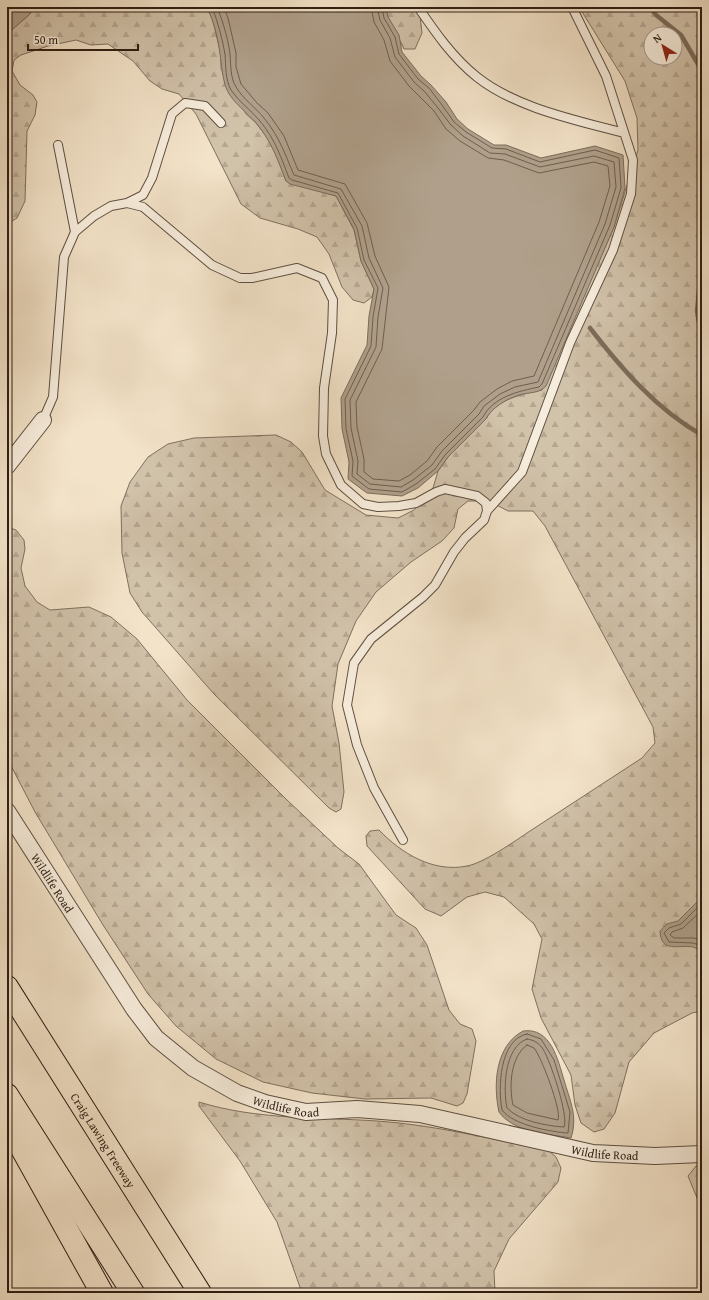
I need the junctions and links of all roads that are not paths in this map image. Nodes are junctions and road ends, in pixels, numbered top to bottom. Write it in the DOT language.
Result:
graph roads {
  1 [pos="418,7"];
  2 [pos="572,7"];
  3 [pos="221,123"];
  4 [pos="624,133"];
  5 [pos="58,145"];
  6 [pos="127,203"];
  7 [pos="75,232"];
  8 [pos="43,420"];
  9 [pos="7,466"];
  10 [pos="487,510"];
  11 [pos="7,811"];
  12 [pos="403,840"];
  13 [pos="7,987"];
  14 [pos="7,1095"];
  15 [pos="7,1122"];
  16 [pos="702,1154"];
  17 [pos="102,1293"];
  18 [pos="133,1293"];
  19 [pos="200,1293"];
  1 -- 4 [label="lane"];
  2 -- 4 [label="lane"];
  3 -- 6 [label="lane"];
  4 -- 10 [label="lane"];
  5 -- 7 [label="lane"];
  6 -- 7 [label="lane"];
  6 -- 10 [label="lane"];
  7 -- 8 [label="lane"];
  8 -- 9 [label="street"];
  10 -- 12 [label="lane"];
  11 -- 16 [label="street, Wildlife Road"];
  13 -- 19 [label="highway, Craig Lawing Freeway"];
  14 -- 18 [label="highway"];
  15 -- 17 [label="highway"];
}
